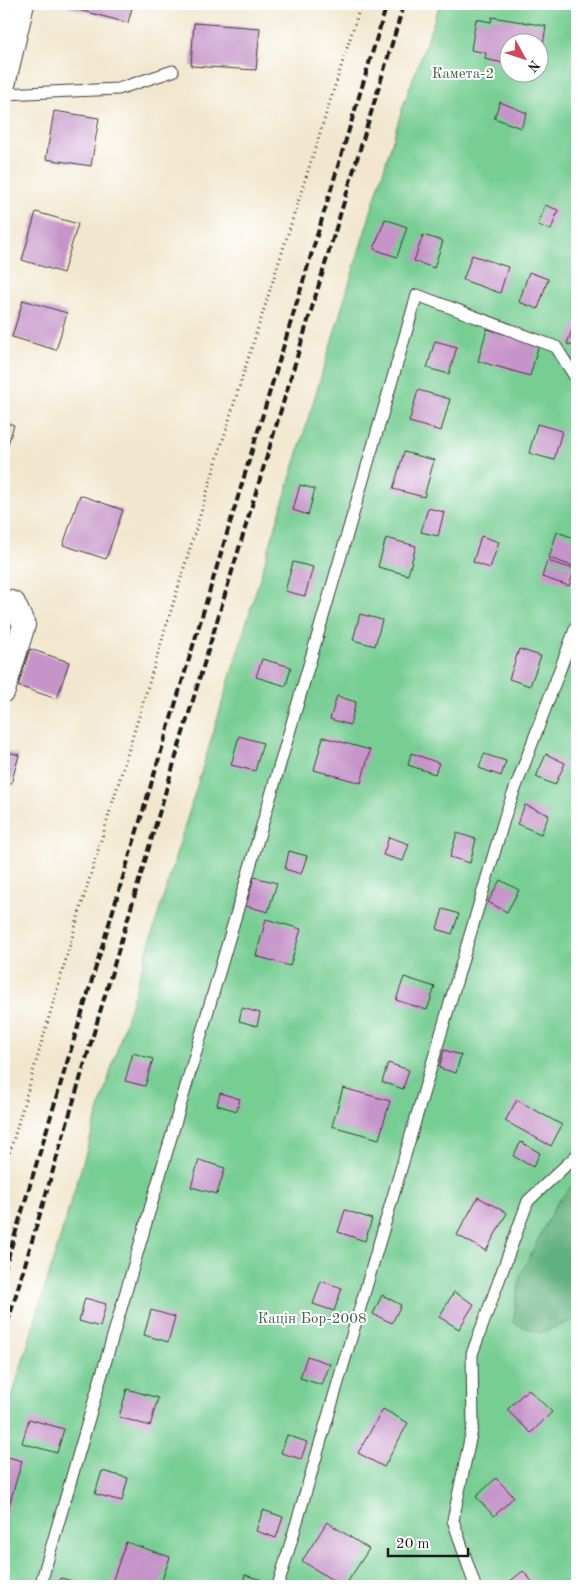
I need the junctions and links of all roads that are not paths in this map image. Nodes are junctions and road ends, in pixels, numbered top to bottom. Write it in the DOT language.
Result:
graph roads {
  1 [pos="23,4"];
  2 [pos="174,71"];
  3 [pos="4,85"];
  4 [pos="4,94"];
  5 [pos="577,380"];
  6 [pos="4,600"];
  7 [pos="577,624"];
  8 [pos="4,691"];
  9 [pos="577,1156"];
  10 [pos="40,1586"];
  11 [pos="278,1586"];
  12 [pos="475,1586"];
  1 -- 3 [label="street"];
  2 -- 4 [label="lane"];
  5 -- 10 [label="lane"];
  6 -- 8 [label="street"];
  7 -- 11 [label="lane"];
  9 -- 12 [label="lane"];
}
